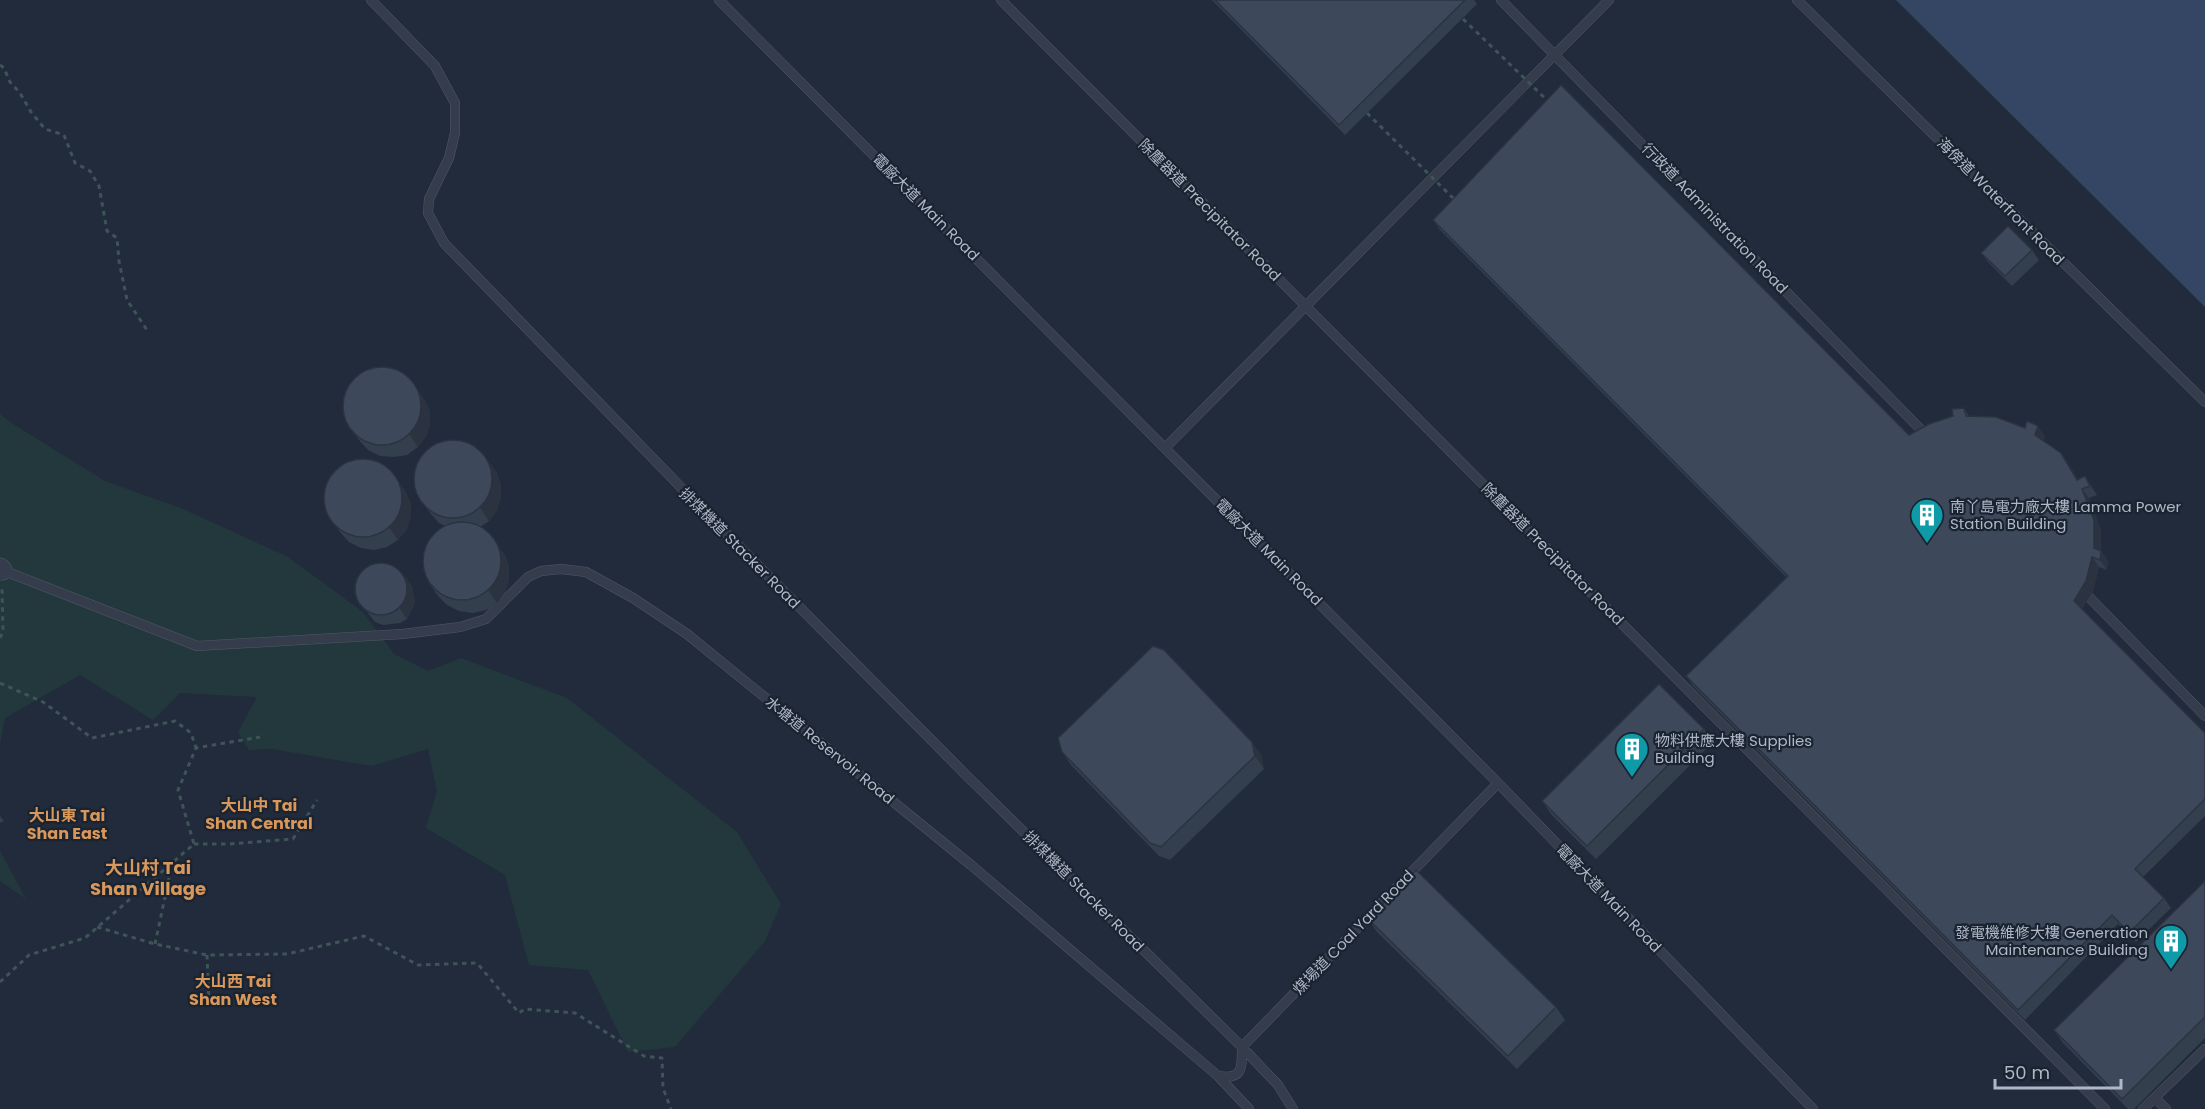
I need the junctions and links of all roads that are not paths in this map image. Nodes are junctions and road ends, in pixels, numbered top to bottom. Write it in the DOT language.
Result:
graph roads {
  1 [pos="371,0"];
  2 [pos="719,0"];
  3 [pos="1001,0"];
  4 [pos="1501,0"];
  5 [pos="1797,0"];
  6 [pos="1604,2"];
  7 [pos="1555,53"];
  8 [pos="1306,306"];
  9 [pos="2205,402"];
  10 [pos="1929,438"];
  11 [pos="1166,447"];
  12 [pos="1,569"];
  13 [pos="2089,597"];
  14 [pos="2205,716"];
  15 [pos="1498,783"];
  16 [pos="1242,1047"];
  17 [pos="2205,1049"];
  18 [pos="1218,1076"];
  19 [pos="2150,1105"];
  20 [pos="1249,1109"];
  21 [pos="1293,1109"];
  22 [pos="1813,1109"];
  23 [pos="2105,1109"];
  24 [pos="2166,1109"];
  1 -- 16 [label="lane, 排煤機道 Stacker Road"];
  2 -- 11 [label="lane, 電廠大道 Main Road"];
  3 -- 8 [label="lane, 除塵器道 Precipitator Road"];
  4 -- 7 [label="lane, 行政道 Administration Road"];
  5 -- 9 [label="lane, 海傍道 Waterfront Road"];
  6 -- 7 [label="lane"];
  7 -- 8 [label="lane"];
  7 -- 10 [label="lane, 行政道 Administration Road"];
  8 -- 11 [label="lane"];
  8 -- 23 [label="lane, 除塵器道 Precipitator Road"];
  11 -- 15 [label="lane, 電廠大道 Main Road"];
  12 -- 18 [label="lane, 水塘道 Reservoir Road"];
  13 -- 14 [label="lane"];
  15 -- 16 [label="lane, 煤場道 Coal Yard Road"];
  15 -- 22 [label="lane, 電廠大道 Main Road"];
  16 -- 18 [label="lane"];
  16 -- 21 [label="lane, 排煤機道 Stacker Road"];
  17 -- 19 [label="lane"];
  18 -- 20 [label="lane, 水塘道 Reservoir Road"];
  19 -- 24 [label="lane"];
}
